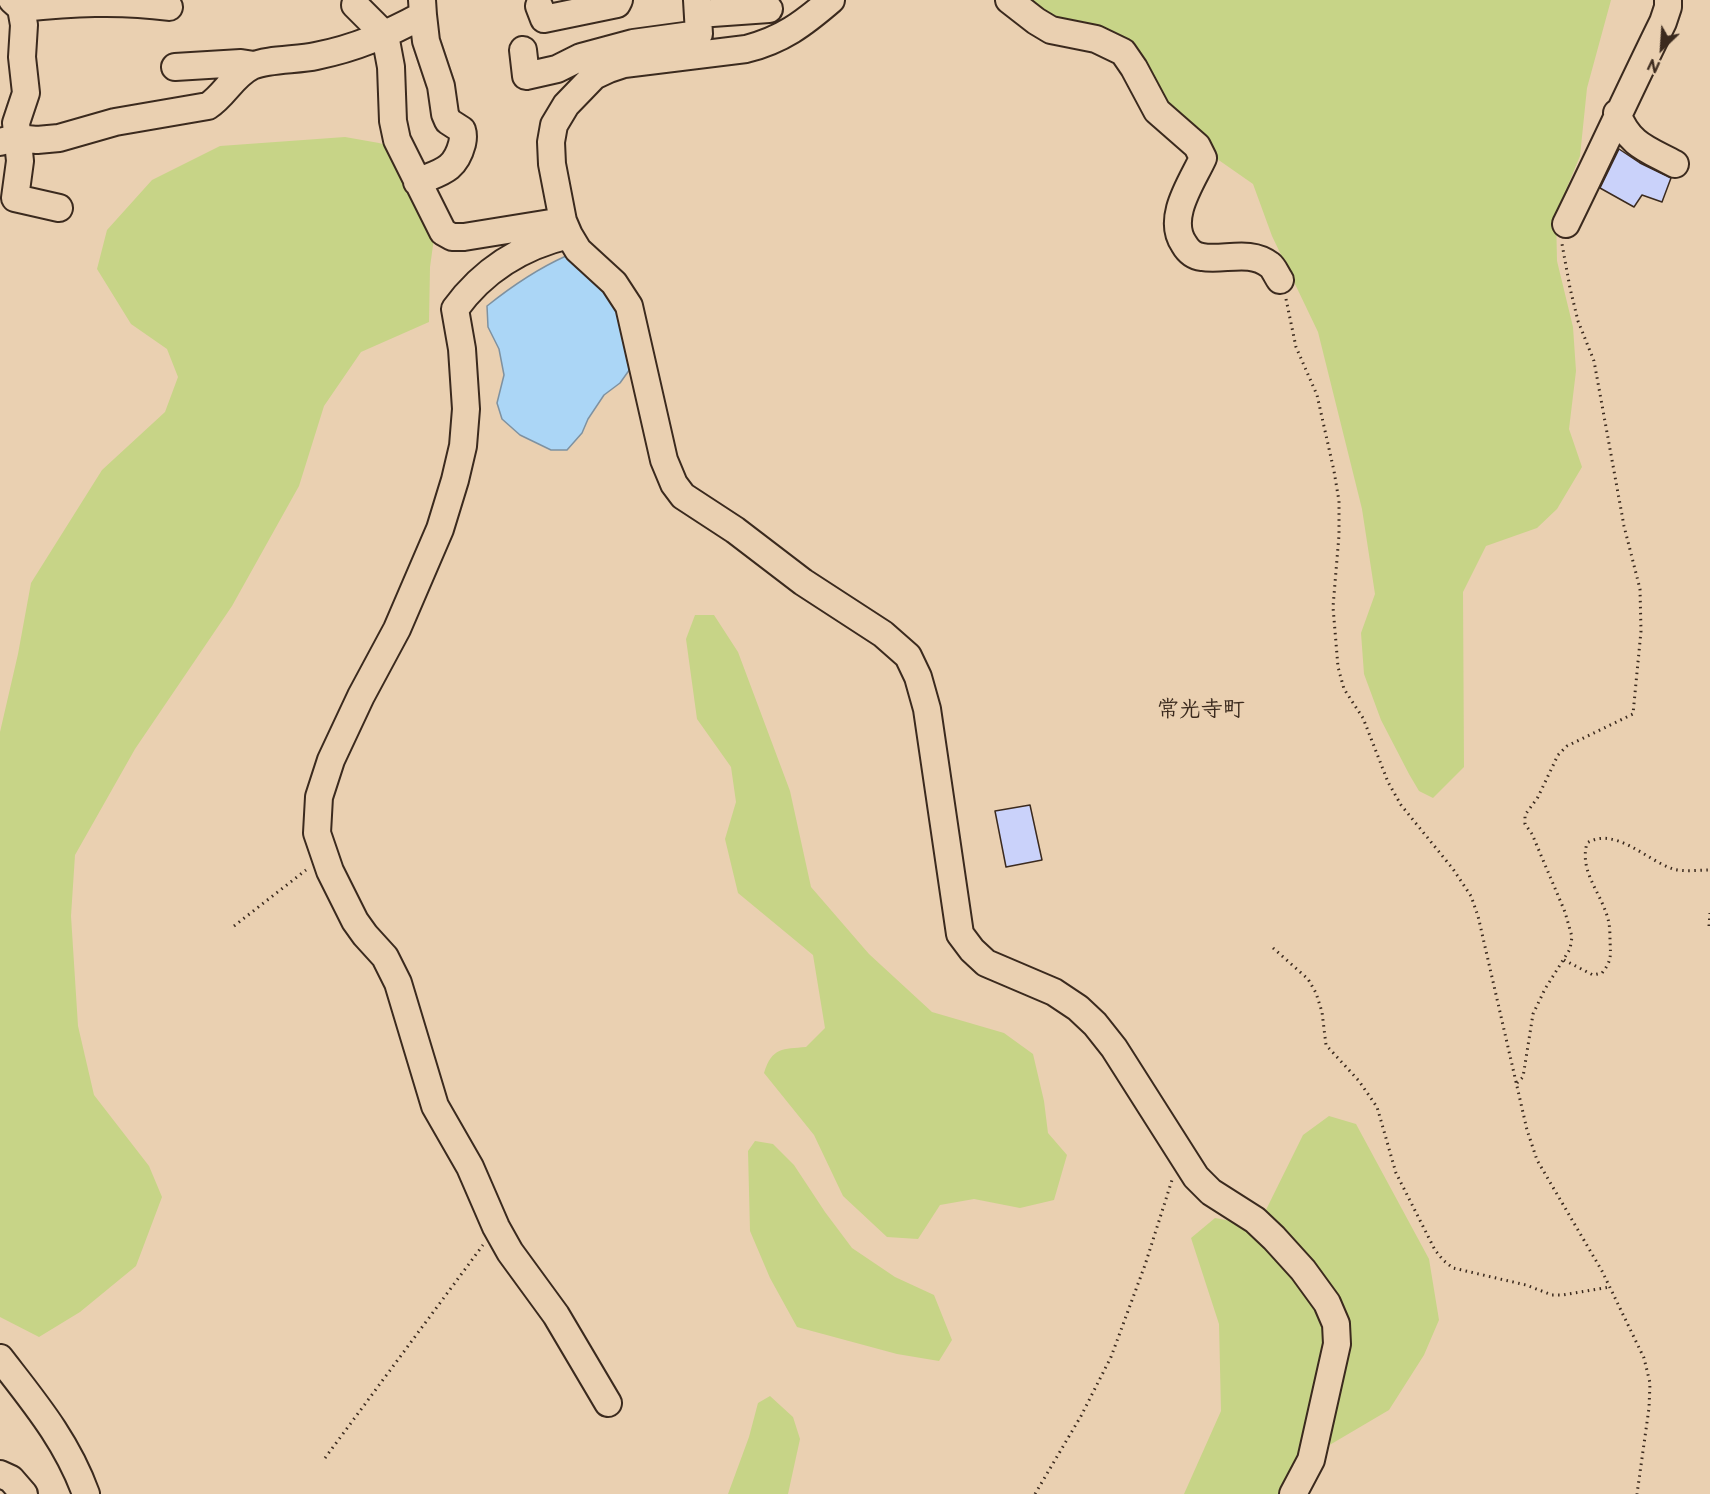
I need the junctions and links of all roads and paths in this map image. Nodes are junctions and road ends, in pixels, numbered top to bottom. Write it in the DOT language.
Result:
graph roads {
  1 [pos="619,0"];
  2 [pos="831,0"];
  3 [pos="1009,0"];
  4 [pos="1668,0"];
  5 [pos="16,4"];
  6 [pos="161,4"];
  7 [pos="355,5"];
  8 [pos="539,6"];
  9 [pos="423,7"];
  10 [pos="698,7"];
  11 [pos="769,9"];
  12 [pos="385,35"];
  13 [pos="523,50"];
  14 [pos="254,65"];
  15 [pos="175,67"];
  16 [pos="1617,113"];
  17 [pos="8,140"];
  18 [pos="1676,164"];
  19 [pos="417,182"];
  20 [pos="59,208"];
  21 [pos="1566,224"];
  22 [pos="566,228"];
  23 [pos="1280,280"];
  24 [pos="325,856"];
  25 [pos="1710,870"];
  26 [pos="1710,913"];
  27 [pos="234,926"];
  28 [pos="1709,926"];
  29 [pos="1273,948"];
  30 [pos="1564,960"];
  31 [pos="1516,1083"];
  32 [pos="1179,1149"];
  33 [pos="496,1227"];
  34 [pos="1610,1287"];
  35 [pos="0,1358"];
  36 [pos="608,1403"];
  37 [pos="325,1458"];
  38 [pos="0,1474"];
  39 [pos="24,1494"];
  40 [pos="86,1494"];
  41 [pos="1035,1494"];
  42 [pos="1293,1494"];
  43 [pos="1636,1494"];
  1 -- 8 [label="street"];
  2 -- 22 [label="street"];
  3 -- 23 [label="street"];
  4 -- 16 [label="street"];
  5 -- 6 [label="street"];
  5 -- 17 [label="street"];
  7 -- 12 [label="street"];
  9 -- 12 [label="street"];
  9 -- 19 [label="street"];
  10 -- 11 [label="street"];
  10 -- 13 [label="street"];
  12 -- 14 [label="street"];
  12 -- 19 [label="street"];
  14 -- 15 [label="street"];
  14 -- 17 [label="street"];
  16 -- 18 [label="street"];
  16 -- 21 [label="street"];
  17 -- 20 [label="street"];
  19 -- 22 [label="street"];
  21 -- 30 [label="path"];
  22 -- 24 [label="street"];
  22 -- 32 [label="street"];
  23 -- 31 [label="path"];
  24 -- 27 [label="path"];
  24 -- 33 [label="street"];
  25 -- 30 [label="path"];
  26 -- 28 [label="path"];
  29 -- 34 [label="path"];
  30 -- 31 [label="path"];
  31 -- 34 [label="path"];
  32 -- 41 [label="path"];
  32 -- 42 [label="street"];
  33 -- 36 [label="street"];
  33 -- 37 [label="path"];
  34 -- 43 [label="path"];
  35 -- 40 [label="street"];
  38 -- 39 [label="street"];
}
